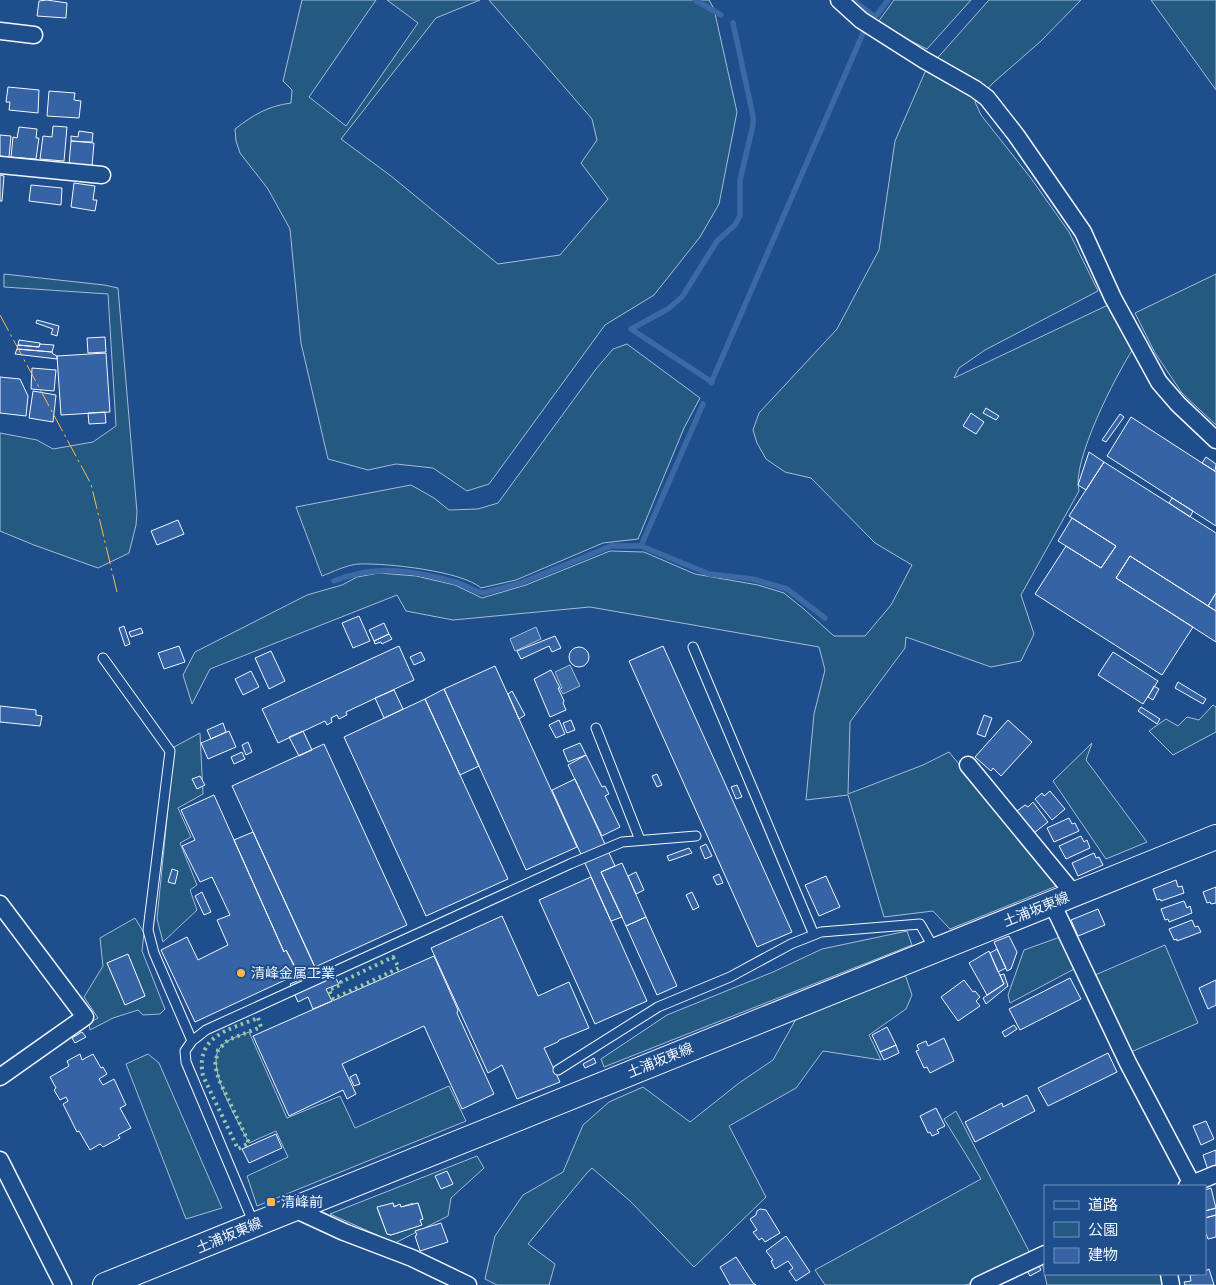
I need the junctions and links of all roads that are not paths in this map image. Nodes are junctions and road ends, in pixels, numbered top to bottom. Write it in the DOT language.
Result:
graph roads {
  1 [pos="839,0"];
  2 [pos="0,31"];
  3 [pos="34,35"];
  4 [pos="0,165"];
  5 [pos="102,175"];
  6 [pos="1216,440"];
  7 [pos="693,647"];
  8 [pos="103,658"];
  9 [pos="596,728"];
  10 [pos="968,765"];
  11 [pos="696,836"];
  12 [pos="1216,837"];
  13 [pos="640,840"];
  14 [pos="1074,894"];
  15 [pos="1052,903"];
  16 [pos="0,904"];
  17 [pos="814,935"];
  18 [pos="935,950"];
  19 [pos="192,1041"];
  20 [pos="558,1070"];
  21 [pos="0,1077"];
  22 [pos="0,1160"];
  23 [pos="1216,1174"];
  24 [pos="1190,1185"];
  25 [pos="292,1208"];
  26 [pos="254,1224"];
  27 [pos="1044,1255"];
  28 [pos="996,1282"];
  29 [pos="63,1285"];
  30 [pos="105,1285"];
  31 [pos="468,1285"];
  32 [pos="979,1285"];
  1 -- 6 [label="street"];
  2 -- 3 [label="street"];
  4 -- 5 [label="street"];
  7 -- 17 [label="lane"];
  8 -- 19 [label="lane"];
  9 -- 13 [label="lane"];
  10 -- 14 [label="street"];
  11 -- 13 [label="lane"];
  12 -- 14 [label="main road, 土浦坂東線"];
  13 -- 19 [label="lane"];
  14 -- 15 [label="main road, 土浦坂東線"];
  15 -- 18 [label="main road, 土浦坂東線"];
  15 -- 24 [label="street"];
  16 -- 21 [label="street"];
  17 -- 18 [label="lane"];
  17 -- 20 [label="lane"];
  18 -- 25 [label="main road, 土浦坂東線"];
  19 -- 26 [label="lane"];
  22 -- 29 [label="street"];
  23 -- 24 [label="street"];
  25 -- 26 [label="main road, 土浦坂東線"];
  25 -- 31 [label="street"];
  26 -- 30 [label="main road, 土浦坂東線"];
  27 -- 28 [label="street"];
  28 -- 32 [label="street"];
}
